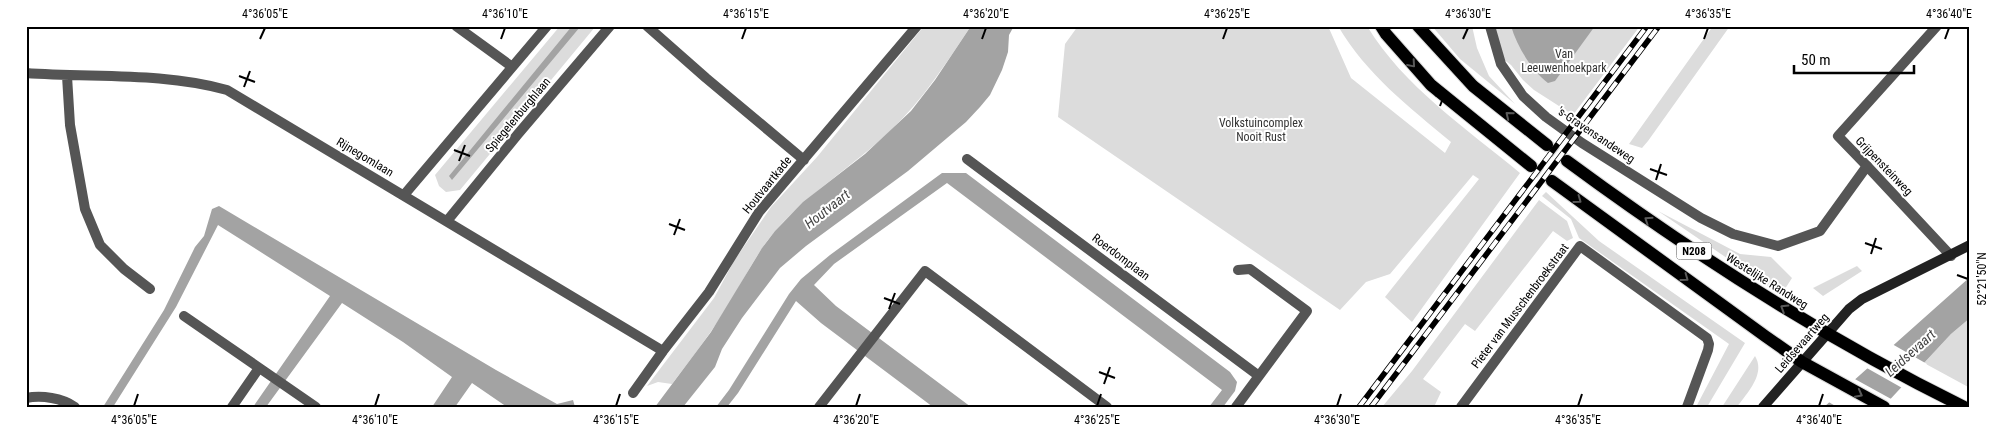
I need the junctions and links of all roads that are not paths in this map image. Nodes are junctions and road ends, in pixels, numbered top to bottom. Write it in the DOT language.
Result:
graph roads {
  1 [pos="456,26"];
  2 [pos="547,26"];
  3 [pos="610,26"];
  4 [pos="647,26"];
  5 [pos="917,26"];
  6 [pos="1382,26"];
  7 [pos="1418,26"];
  8 [pos="1490,26"];
  9 [pos="1937,26"];
  10 [pos="511,66"];
  11 [pos="26,73"];
  12 [pos="68,76"];
  13 [pos="1547,145"];
  14 [pos="968,158"];
  15 [pos="804,160"];
  16 [pos="1567,161"];
  17 [pos="1532,166"];
  18 [pos="1867,166"];
  19 [pos="1552,181"];
  20 [pos="404,195"];
  21 [pos="447,221"];
  22 [pos="1970,245"];
  23 [pos="1951,256"];
  24 [pos="1238,270"];
  25 [pos="150,289"];
  26 [pos="184,316"];
  27 [pos="1826,334"];
  28 [pos="663,351"];
  29 [pos="1802,362"];
  30 [pos="259,368"];
  31 [pos="1259,376"];
  32 [pos="633,393"];
  33 [pos="26,398"];
  34 [pos="75,407"];
  35 [pos="232,407"];
  36 [pos="316,407"];
  37 [pos="819,407"];
  38 [pos="1107,407"];
  39 [pos="1236,407"];
  40 [pos="1461,407"];
  41 [pos="1687,407"];
  42 [pos="1763,407"];
  43 [pos="1884,407"];
  44 [pos="1964,407"];
  1 -- 10 [label="street"];
  2 -- 10 [label="street"];
  3 -- 21 [label="street, Spiegelenburghlaan"];
  4 -- 15 [label="street"];
  5 -- 15 [label="street, Houtvaartkade"];
  6 -- 17 [label="main road, one-way"];
  13 -- 7 [label="main road, one-way"];
  8 -- 18 [label="street, 's-Gravensandeweg"];
  9 -- 18 [label="street, Grijpensteinweg"];
  10 -- 20 [label="street"];
  11 -- 12 [label="street, Rijnegomlaan"];
  12 -- 20 [label="street, Rijnegomlaan"];
  12 -- 25 [label="street"];
  14 -- 31 [label="street, Roerdomplaan"];
  15 -- 28 [label="street, Houtvaartkade"];
  27 -- 16 [label="main road, Westelijke Randweg / N208, one-way"];
  18 -- 23 [label="street, Grijpensteinweg"];
  19 -- 29 [label="main road, N208, one-way"];
  20 -- 21 [label="street, Rijnegomlaan"];
  21 -- 28 [label="street, Rijnegomlaan"];
  22 -- 23 [label="main road"];
  23 -- 27 [label="main road, Leidsevaartweg"];
  24 -- 31 [label="street"];
  26 -- 30 [label="street"];
  27 -- 29 [label="main road, Leidsevaartweg"];
  27 -- 44 [label="main road, Westelijke Randweg / N208"];
  28 -- 32 [label="street, Houtvaartkade"];
  29 -- 42 [label="main road, Leidsevaartweg"];
  29 -- 43 [label="main road, N208, one-way"];
  30 -- 35 [label="street"];
  30 -- 36 [label="street"];
  31 -- 39 [label="street"];
  33 -- 34 [label="street"];
  37 -- 38 [label="street"];
  40 -- 41 [label="street, Pieter van Musschenbroekstraat"];
}
